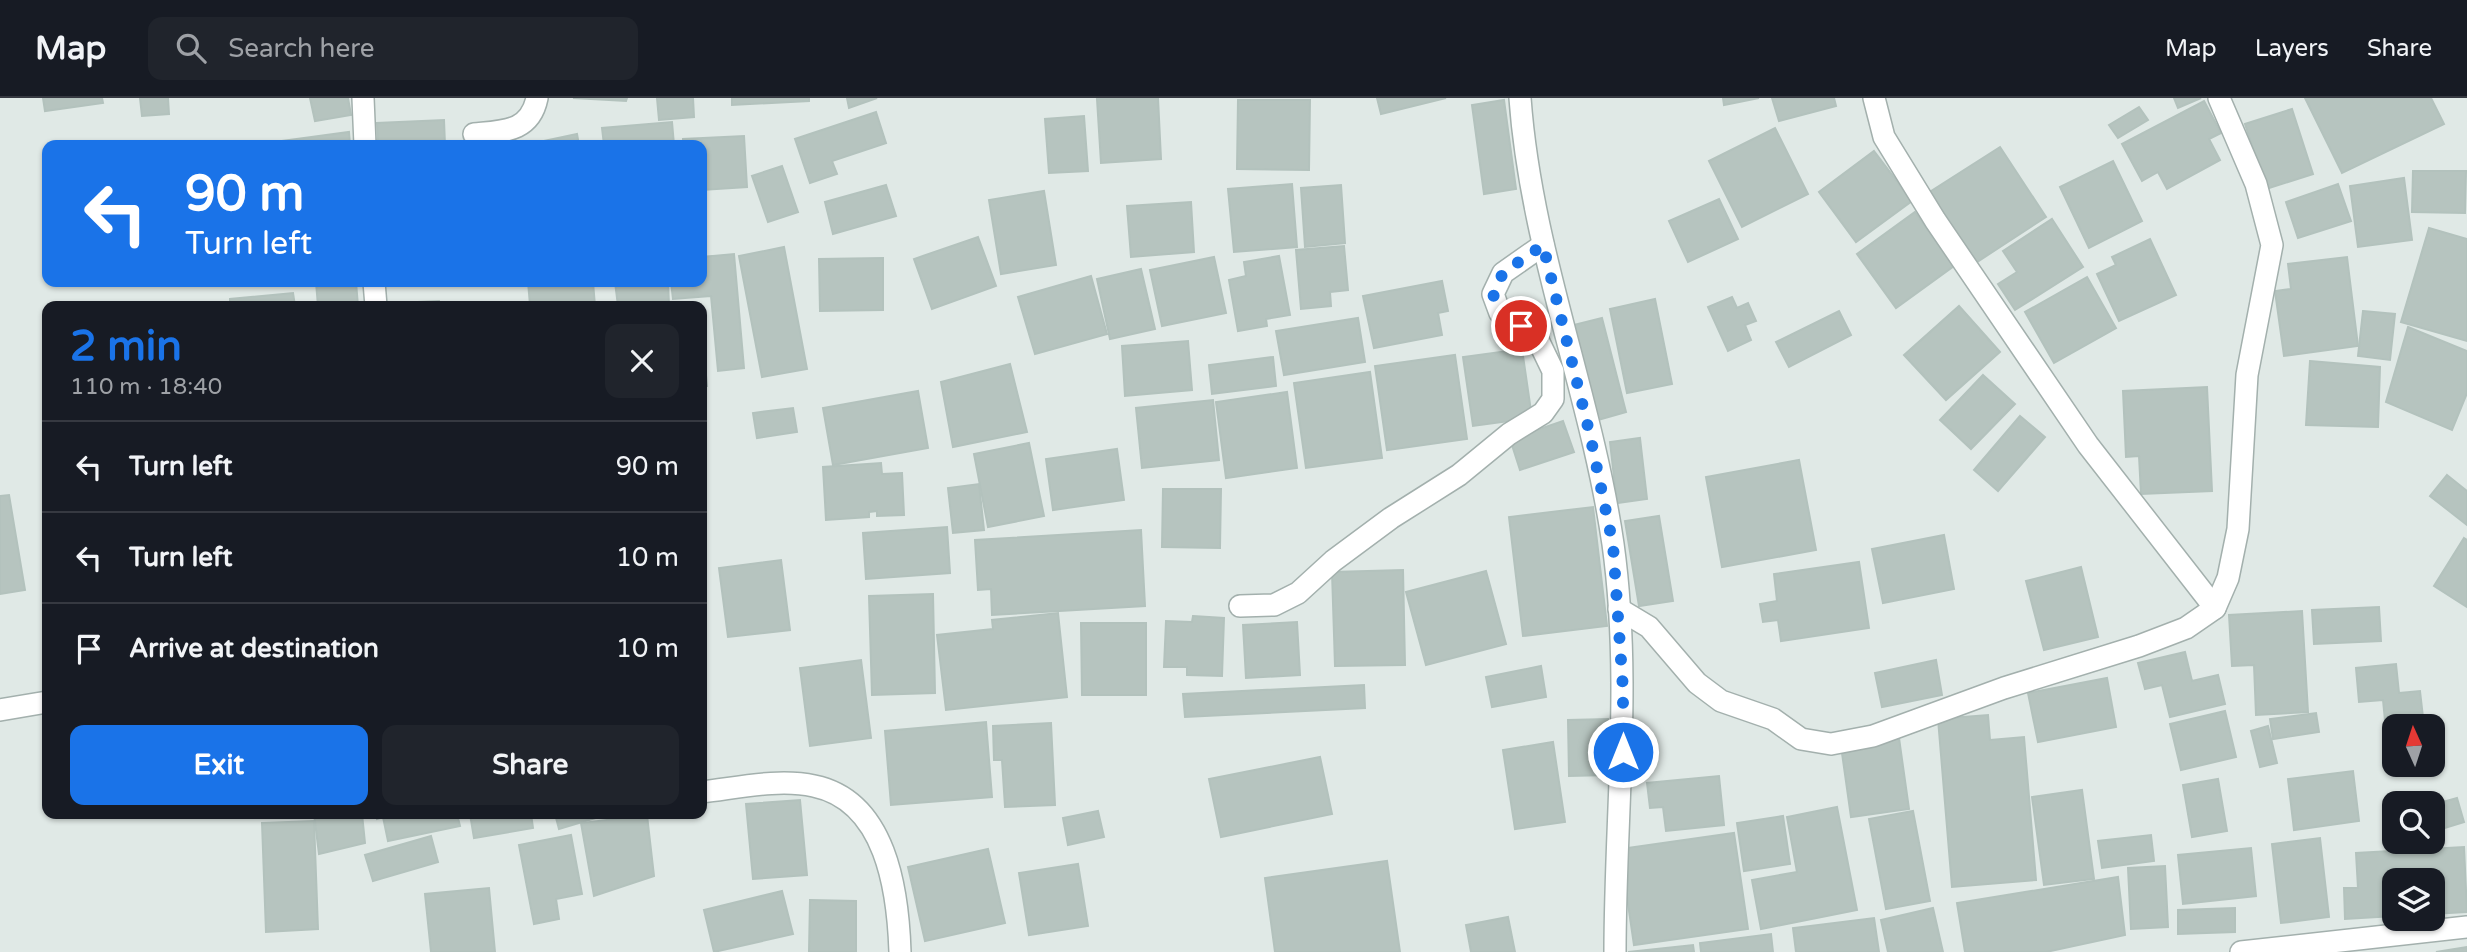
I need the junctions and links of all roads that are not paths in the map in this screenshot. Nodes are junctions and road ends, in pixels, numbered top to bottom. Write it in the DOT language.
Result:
graph roads {
  1 [pos="363,98"];
  2 [pos="537,98"];
  3 [pos="1520,98"];
  4 [pos="1874,98"];
  5 [pos="2219,98"];
  6 [pos="474,134"];
  7 [pos="365,140"];
  8 [pos="1543,245"];
  9 [pos="1240,606"];
  10 [pos="1619,608"];
  11 [pos="2214,608"];
  12 [pos="42,703"];
  13 [pos="0,710"];
  14 [pos="707,792"];
  15 [pos="2467,928"];
  16 [pos="900,952"];
  17 [pos="1615,952"];
  18 [pos="2241,952"];
  1 -- 7 [label="street"];
  2 -- 6 [label="street"];
  3 -- 8 [label="street"];
  4 -- 11 [label="street"];
  5 -- 11 [label="street"];
  8 -- 9 [label="street"];
  8 -- 10 [label="street"];
  10 -- 11 [label="street"];
  10 -- 17 [label="street"];
  12 -- 13 [label="street"];
  14 -- 16 [label="street"];
  15 -- 18 [label="street"];
}
